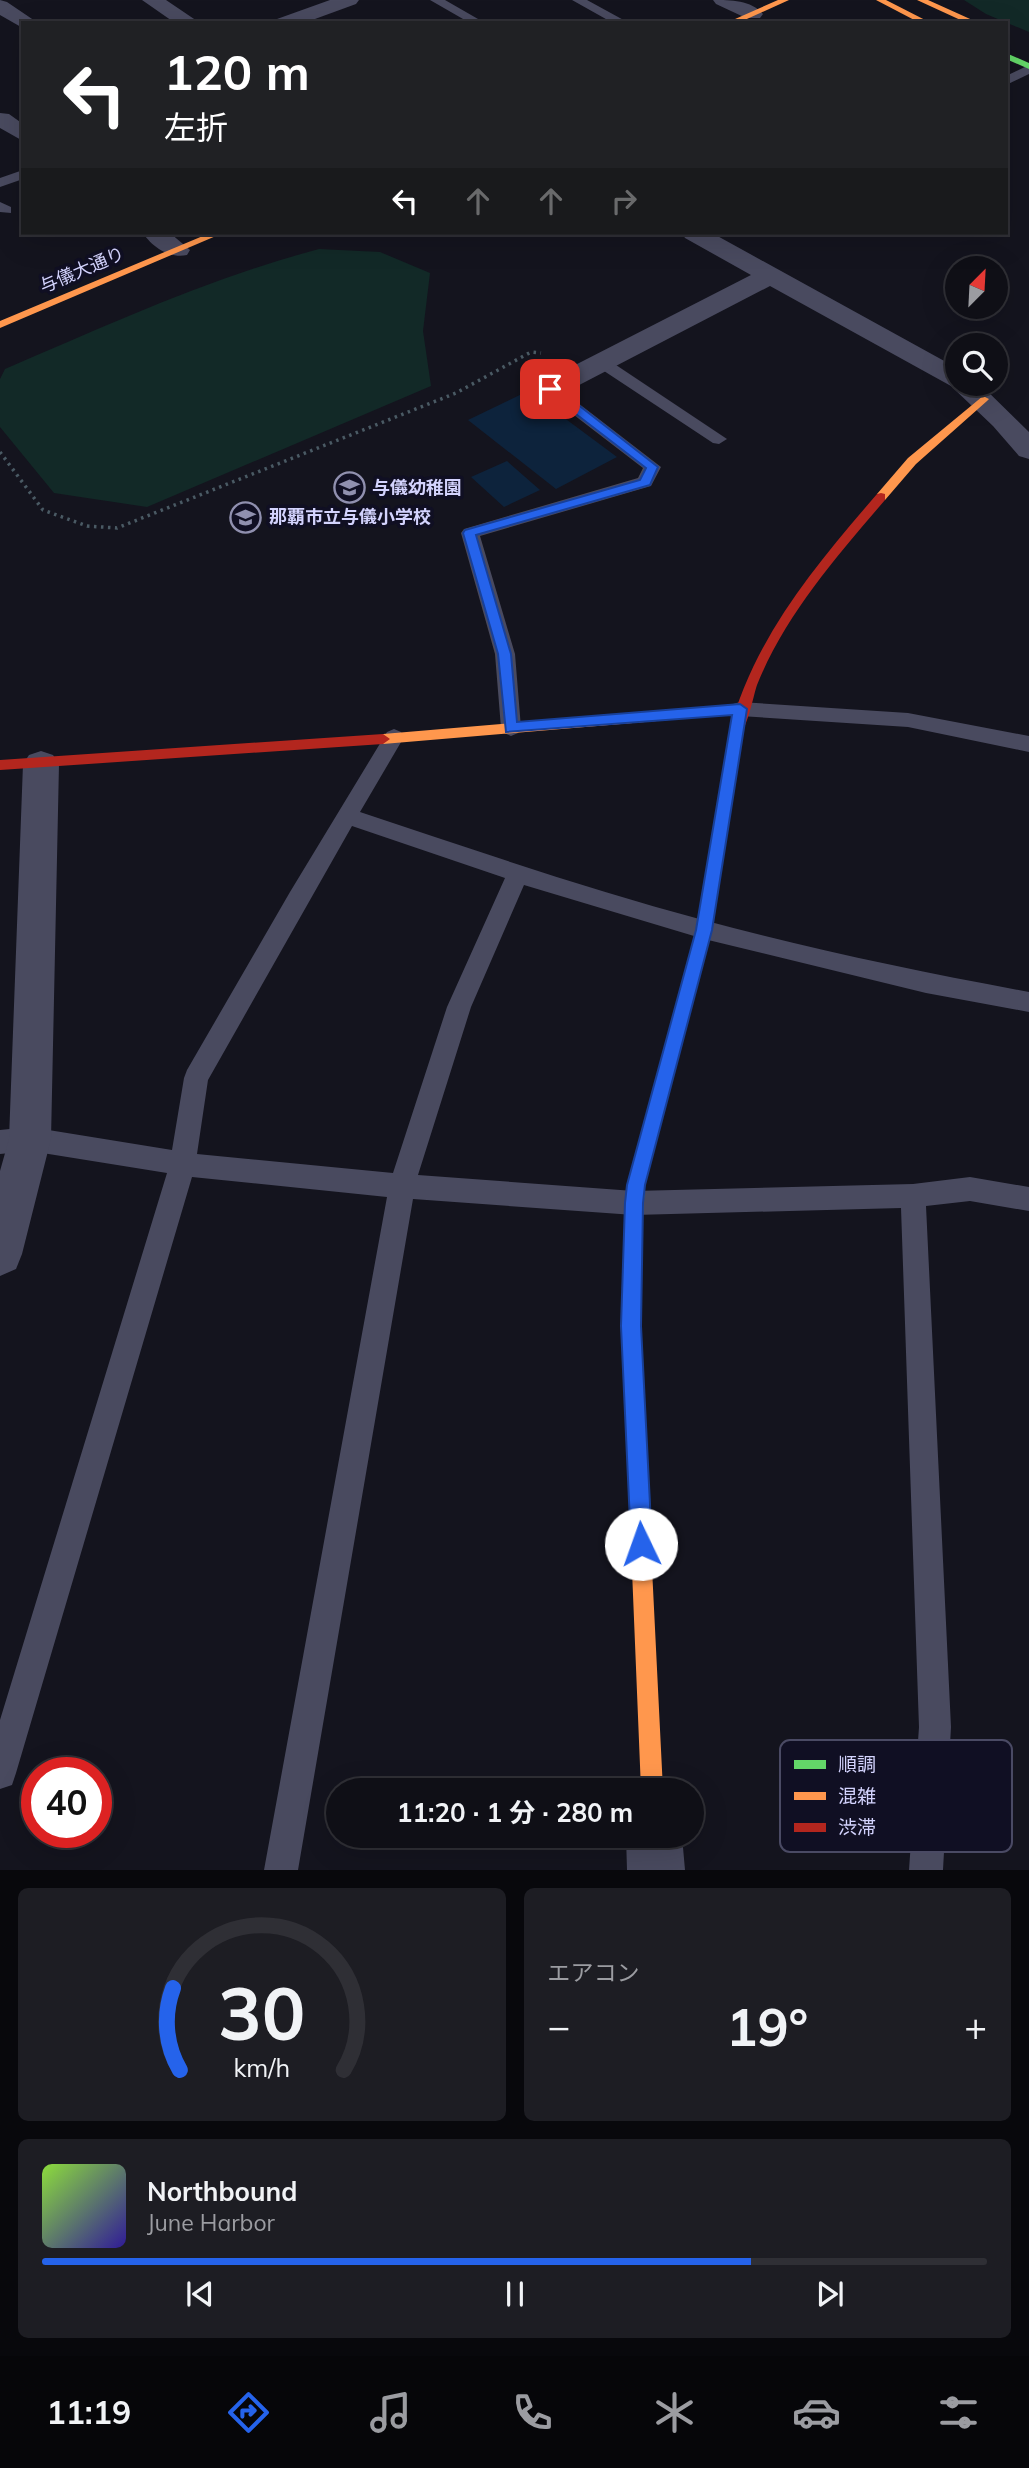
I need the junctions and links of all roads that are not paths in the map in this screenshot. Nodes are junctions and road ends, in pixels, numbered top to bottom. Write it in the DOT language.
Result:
graph roads {
  1 [pos="152,0"];
  2 [pos="349,0"];
  3 [pos="436,0"];
  4 [pos="578,0"];
  5 [pos="723,0"];
  6 [pos="785,0"];
  7 [pos="880,0"];
  8 [pos="921,0"];
  9 [pos="0,6"];
  10 [pos="753,13"];
  11 [pos="302,15"];
  12 [pos="25,21"];
  13 [pos="187,21"];
  14 [pos="475,21"];
  15 [pos="619,21"];
  16 [pos="735,21"];
  17 [pos="922,21"];
  18 [pos="970,21"];
  19 [pos="1008,57"];
  20 [pos="1029,68"];
  21 [pos="1008,80"];
  22 [pos="21,113"];
  23 [pos="1,119"];
  24 [pos="21,133"];
  25 [pos="21,175"];
  26 [pos="0,183"];
  27 [pos="158,235"];
  28 [pos="213,235"];
  29 [pos="698,235"];
  30 [pos="178,250"];
  31 [pos="771,275"];
  32 [pos="0,326"];
  33 [pos="601,362"];
  34 [pos="945,372"];
  35 [pos="550,389"];
  36 [pos="969,396"];
  37 [pos="978,396"];
  38 [pos="719,439"];
  39 [pos="1029,450"];
  40 [pos="740,709"];
  41 [pos="511,728"];
  42 [pos="394,737"];
  43 [pos="1029,744"];
  44 [pos="41,764"];
  45 [pos="0,765"];
  46 [pos="347,816"];
  47 [pos="518,874"];
  48 [pos="704,930"];
  49 [pos="1029,1002"];
  50 [pos="15,1141"];
  51 [pos="183,1164"];
  52 [pos="402,1186"];
  53 [pos="913,1196"];
  54 [pos="1029,1199"];
  55 [pos="634,1203"];
  56 [pos="0,1254"];
  57 [pos="934,1740"];
  58 [pos="0,1773"];
  59 [pos="651,1778"];
  60 [pos="655,1848"];
  61 [pos="927,1852"];
  62 [pos="281,1870"];
  63 [pos="656,1870"];
  64 [pos="926,1870"];
  1 -- 13 [label="street"];
  2 -- 11 [label="street"];
  3 -- 14 [label="lane"];
  4 -- 15 [label="lane"];
  5 -- 10 [label="street"];
  6 -- 10 [label="main road"];
  7 -- 17 [label="main road"];
  8 -- 18 [label="main road"];
  9 -- 12 [label="street"];
  10 -- 16 [label="main road"];
  19 -- 20 [label="main road"];
  20 -- 21 [label="lane"];
  22 -- 23 [label="street"];
  23 -- 24 [label="street"];
  25 -- 26 [label="lane"];
  27 -- 30 [label="street"];
  28 -- 30 [label="main road, 与儀大通り"];
  29 -- 31 [label="street"];
  30 -- 32 [label="main road, 与儀大通り"];
  31 -- 33 [label="street"];
  31 -- 34 [label="street"];
  33 -- 35 [label="street"];
  33 -- 38 [label="lane"];
  35 -- 41 [label="lane"];
  36 -- 40 [label="main road"];
  37 -- 39 [label="street"];
  40 -- 41 [label="main road"];
  40 -- 43 [label="lane"];
  40 -- 48 [label="main road"];
  41 -- 42 [label="main road"];
  42 -- 44 [label="main road"];
  42 -- 46 [label="lane"];
  44 -- 45 [label="main road"];
  44 -- 50 [label="street"];
  46 -- 47 [label="lane"];
  46 -- 51 [label="lane"];
  47 -- 48 [label="lane"];
  47 -- 52 [label="lane"];
  48 -- 49 [label="lane"];
  48 -- 55 [label="main road"];
  50 -- 51 [label="lane"];
  50 -- 56 [label="street"];
  51 -- 52 [label="lane"];
  51 -- 58 [label="lane"];
  52 -- 55 [label="lane"];
  52 -- 62 [label="lane"];
  53 -- 54 [label="lane"];
  53 -- 55 [label="lane"];
  53 -- 57 [label="lane"];
  55 -- 59 [label="main road"];
  60 -- 63 [label="street"];
  61 -- 64 [label="lane"];
}
